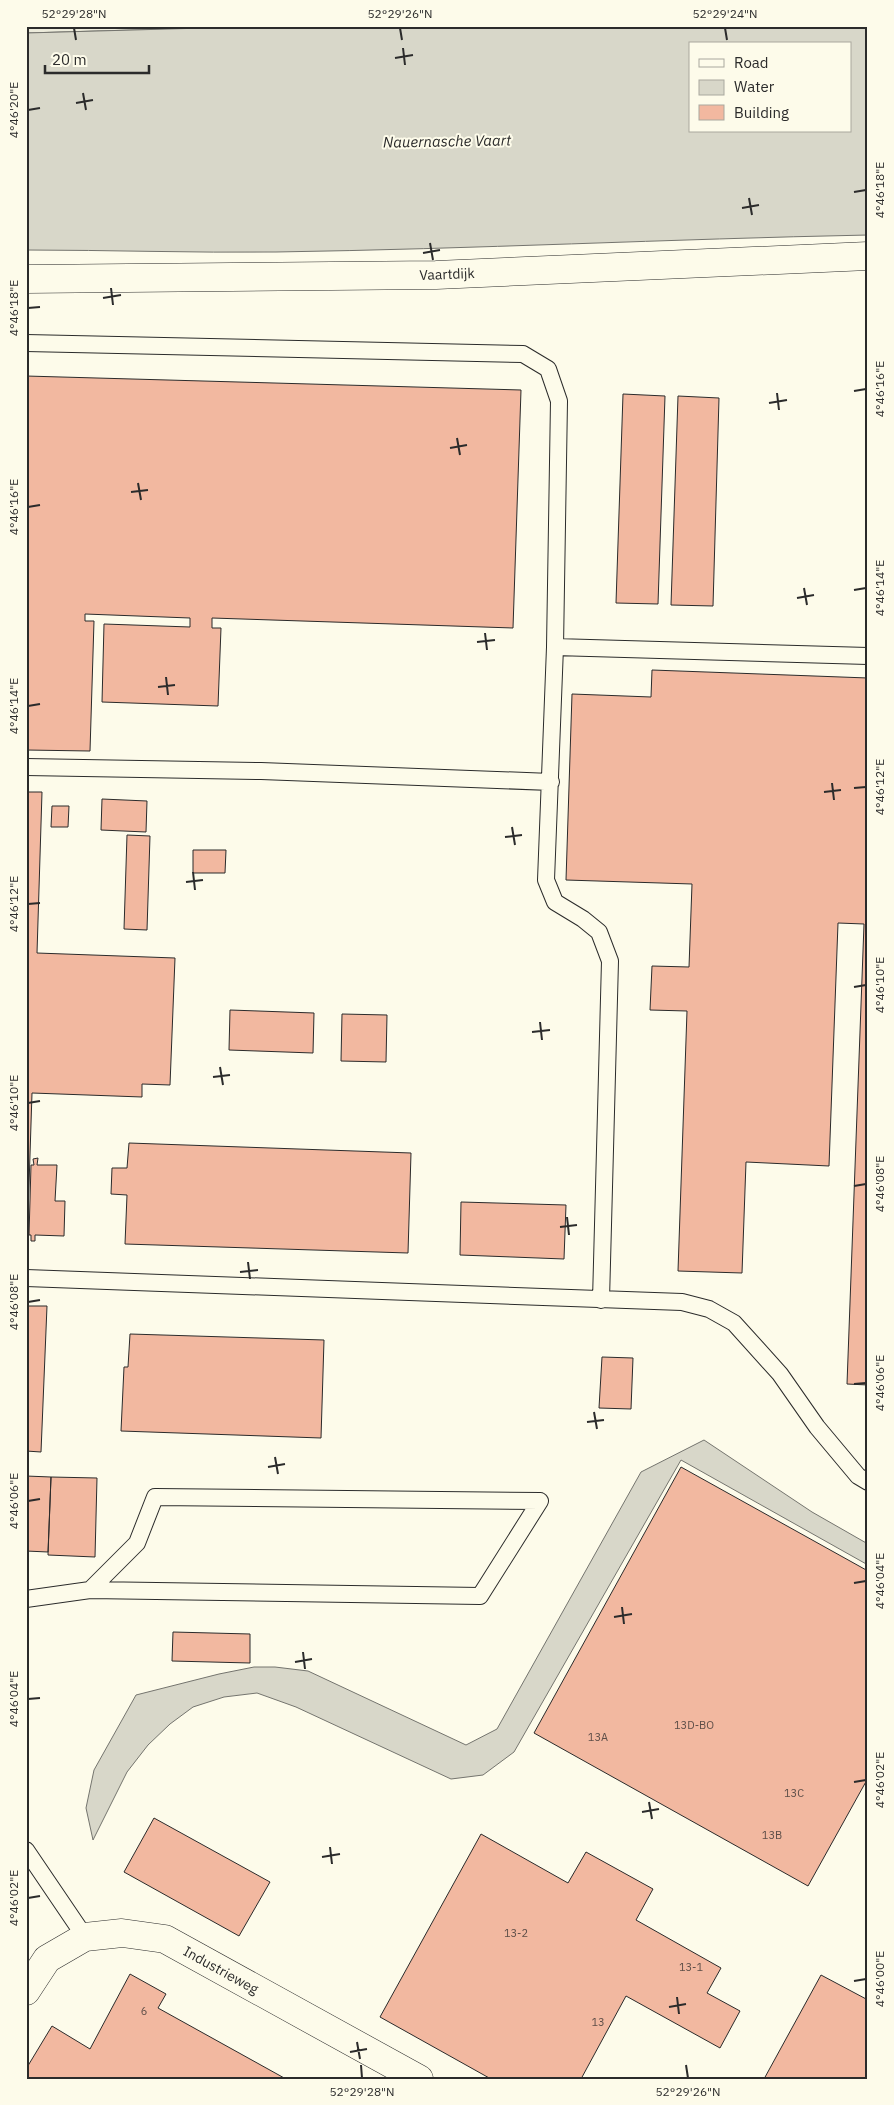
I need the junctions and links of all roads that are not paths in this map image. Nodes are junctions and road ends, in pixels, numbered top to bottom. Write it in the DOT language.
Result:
graph roads {
  1 [pos="868,256"];
  2 [pos="26,279"];
  3 [pos="26,343"];
  4 [pos="555,647"];
  5 [pos="868,656"];
  6 [pos="26,767"];
  7 [pos="551,782"];
  8 [pos="26,1278"];
  9 [pos="601,1300"];
  10 [pos="868,1482"];
  11 [pos="90,1590"];
  12 [pos="26,1599"];
  13 [pos="26,1850"];
  14 [pos="85,1937"];
  15 [pos="26,1991"];
  16 [pos="419,2079"];
  1 -- 2 [label="street, Vaartdijk"];
  3 -- 4 [label="lane"];
  4 -- 5 [label="lane"];
  4 -- 7 [label="lane"];
  6 -- 7 [label="lane"];
  7 -- 9 [label="lane"];
  8 -- 9 [label="lane"];
  9 -- 10 [label="lane"];
  11 -- 11 [label="lane"];
  11 -- 12 [label="lane"];
  13 -- 14 [label="lane"];
  14 -- 15 [label="street, Industrieweg"];
  14 -- 16 [label="street, Industrieweg"];
}
